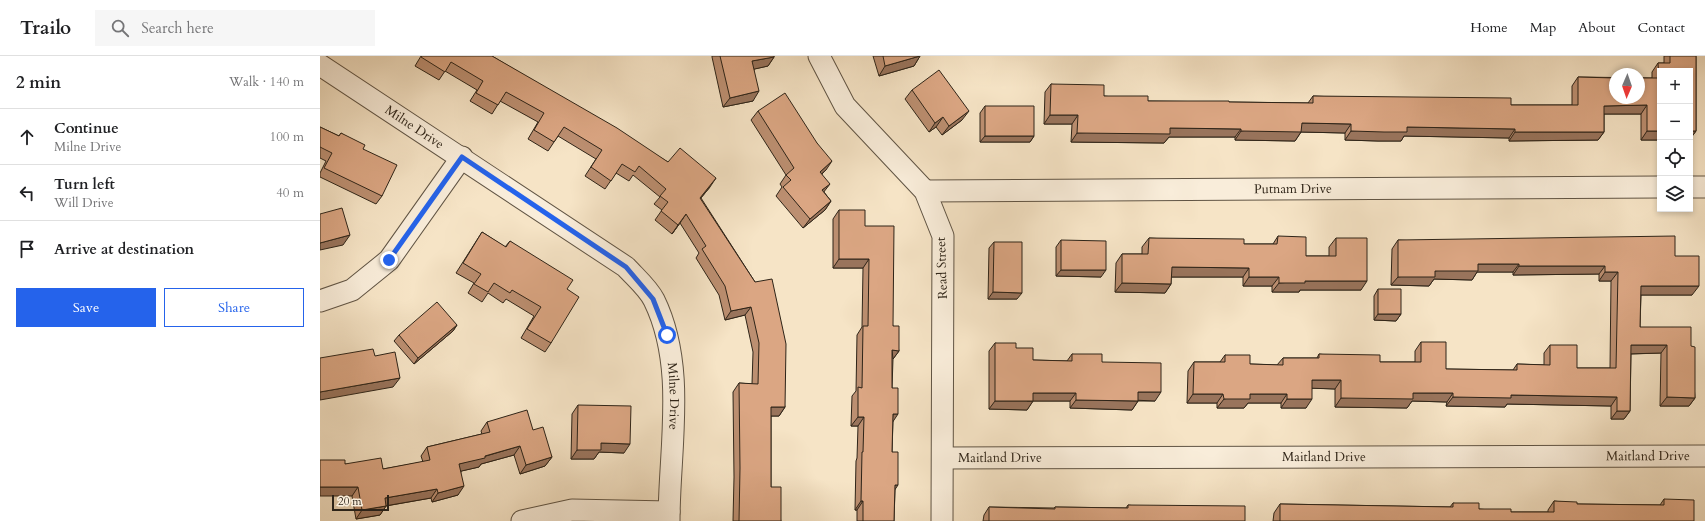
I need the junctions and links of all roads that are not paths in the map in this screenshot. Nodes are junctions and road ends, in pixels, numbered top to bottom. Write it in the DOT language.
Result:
graph roads {
  1 [pos="819,56"];
  2 [pos="320,65"];
  3 [pos="462,157"];
  4 [pos="1657,187"];
  5 [pos="1693,187"];
  6 [pos="1705,187"];
  7 [pos="925,191"];
  8 [pos="320,301"];
  9 [pos="1705,456"];
  10 [pos="943,458"];
  11 [pos="669,516"];
  12 [pos="522,521"];
  13 [pos="942,521"];
  1 -- 7 [label="street, Read Street"];
  2 -- 3 [label="street, Milne Drive"];
  3 -- 8 [label="street"];
  3 -- 11 [label="street, Milne Drive"];
  4 -- 7 [label="street, Putnam Drive"];
  5 -- 6 [label="street"];
  7 -- 10 [label="street, Read Street"];
  9 -- 10 [label="street, Maitland Drive"];
  10 -- 13 [label="street, Read Street"];
  11 -- 12 [label="street"];
}
